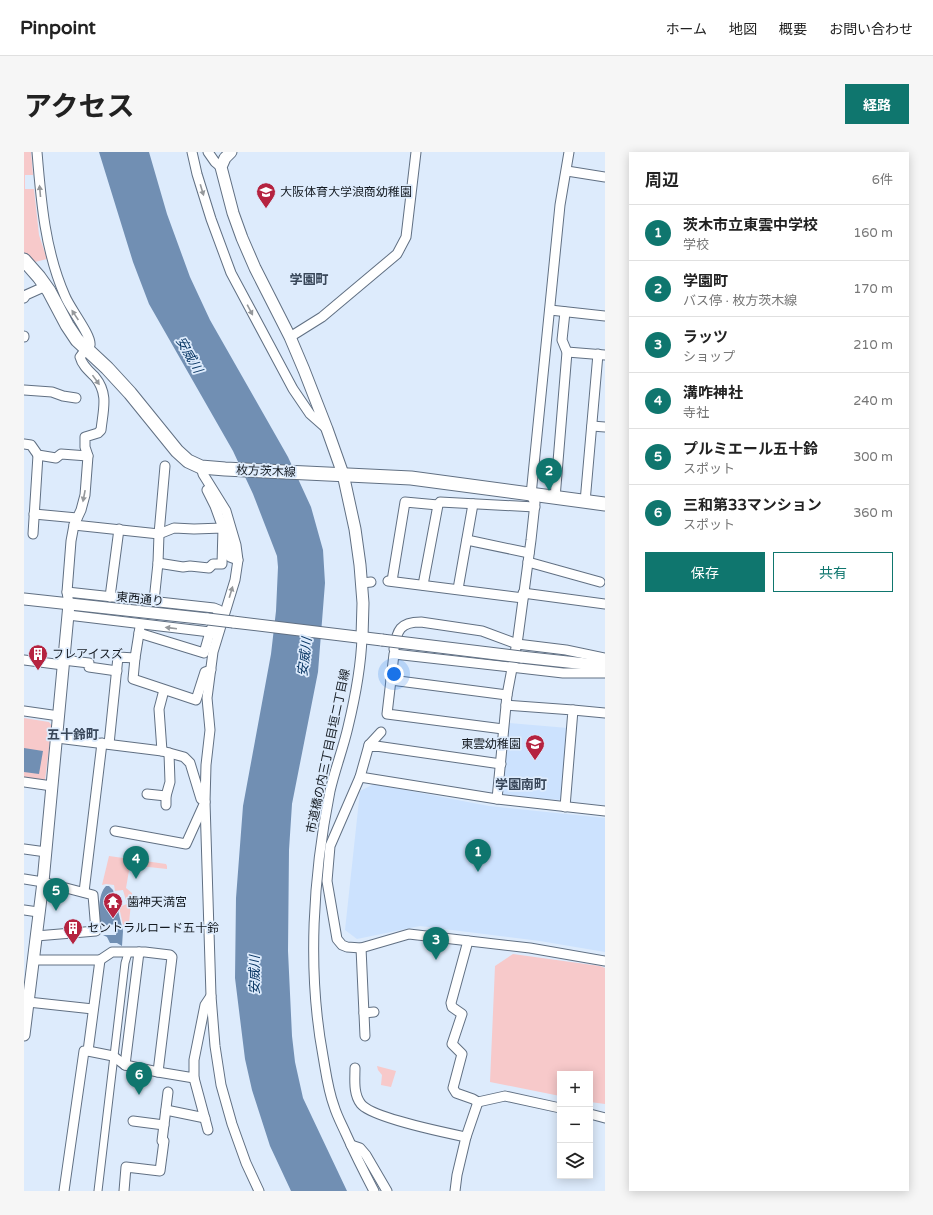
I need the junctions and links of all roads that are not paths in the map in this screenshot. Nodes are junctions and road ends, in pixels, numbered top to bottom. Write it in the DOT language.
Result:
graph roads {
  1 [pos="37,152"];
  2 [pos="192,152"];
  3 [pos="208,152"];
  4 [pos="231,152"];
  5 [pos="416,152"];
  6 [pos="569,152"];
  7 [pos="221,167"];
  8 [pos="567,171"];
  9 [pos="605,177"];
  10 [pos="24,260"];
  11 [pos="46,286"];
  12 [pos="24,298"];
  13 [pos="550,310"];
  14 [pos="565,312"];
  15 [pos="605,316"];
  16 [pos="290,337"];
  17 [pos="87,349"];
  18 [pos="567,352"];
  19 [pos="602,354"];
  20 [pos="24,390"];
  21 [pos="76,398"];
  22 [pos="592,426"];
  23 [pos="605,427"];
  24 [pos="327,429"];
  25 [pos="24,444"];
  26 [pos="38,455"];
  27 [pos="88,456"];
  28 [pos="165,466"];
  29 [pos="203,472"];
  30 [pos="337,474"];
  31 [pos="555,498"];
  32 [pos="533,501"];
  33 [pos="585,502"];
  34 [pos="473,504"];
  35 [pos="605,504"];
  36 [pos="438,505"];
  37 [pos="34,514"];
  38 [pos="76,522"];
  39 [pos="223,528"];
  40 [pos="119,530"];
  41 [pos="33,534"];
  42 [pos="159,534"];
  43 [pos="467,540"];
  44 [pos="529,558"];
  45 [pos="238,560"];
  46 [pos="158,563"];
  47 [pos="600,582"];
  48 [pos="424,585"];
  49 [pos="458,589"];
  50 [pos="67,592"];
  51 [pos="523,595"];
  52 [pos="110,597"];
  53 [pos="24,599"];
  54 [pos="154,601"];
  55 [pos="69,604"];
  56 [pos="605,604"];
  57 [pos="68,615"];
  58 [pos="140,628"];
  59 [pos="214,634"];
  60 [pos="358,637"];
  61 [pos="517,644"];
  62 [pos="394,654"];
  63 [pos="135,658"];
  64 [pos="605,658"];
  65 [pos="24,660"];
  66 [pos="63,662"];
  67 [pos="512,666"];
  68 [pos="605,666"];
  69 [pos="211,670"];
  70 [pos="117,671"];
  71 [pos="605,674"];
  72 [pos="391,680"];
  73 [pos="164,690"];
  74 [pos="507,695"];
  75 [pos="506,705"];
  76 [pos="573,710"];
  77 [pos="24,711"];
  78 [pos="605,713"];
  79 [pos="59,716"];
  80 [pos="503,729"];
  81 [pos="381,732"];
  82 [pos="57,738"];
  83 [pos="106,744"];
  84 [pos="369,745"];
  85 [pos="165,752"];
  86 [pos="501,764"];
  87 [pos="360,777"];
  88 [pos="24,782"];
  89 [pos="52,786"];
  90 [pos="147,794"];
  91 [pos="497,799"];
  92 [pos="205,802"];
  93 [pos="565,807"];
  94 [pos="605,811"];
  95 [pos="115,831"];
  96 [pos="24,849"];
  97 [pos="46,852"];
  98 [pos="324,860"];
  99 [pos="24,879"];
  100 [pos="42,882"];
  101 [pos="84,892"];
  102 [pos="24,910"];
  103 [pos="38,912"];
  104 [pos="36,936"];
  105 [pos="468,941"];
  106 [pos="361,948"];
  107 [pos="139,952"];
  108 [pos="128,953"];
  109 [pos="33,960"];
  110 [pos="100,960"];
  111 [pos="605,961"];
  112 [pos="211,996"];
  113 [pos="28,1002"];
  114 [pos="93,1009"];
  115 [pos="374,1012"];
  116 [pos="364,1013"];
  117 [pos="24,1035"];
  118 [pos="365,1036"];
  119 [pos="88,1051"];
  120 [pos="113,1056"];
  121 [pos="125,1065"];
  122 [pos="355,1068"];
  123 [pos="158,1072"];
  124 [pos="194,1078"];
  125 [pos="168,1092"];
  126 [pos="478,1102"];
  127 [pos="557,1107"];
  128 [pos="166,1110"];
  129 [pos="593,1115"];
  130 [pos="205,1118"];
  131 [pos="605,1118"];
  132 [pos="133,1121"];
  133 [pos="164,1125"];
  134 [pos="208,1130"];
  135 [pos="466,1137"];
  136 [pos="351,1145"];
  137 [pos="64,1191"];
  138 [pos="98,1191"];
  139 [pos="124,1191"];
  140 [pos="260,1191"];
  141 [pos="374,1191"];
  142 [pos="387,1191"];
  143 [pos="455,1191"];
  17 -- 1 [label="street, one-way"];
  2 -- 24 [label="street, 市道橋の内三丁目目垣二丁目線, one-way"];
  3 -- 7 [label="street"];
  4 -- 7 [label="street"];
  5 -- 16 [label="street"];
  6 -- 8 [label="street"];
  7 -- 16 [label="street"];
  8 -- 9 [label="street"];
  8 -- 13 [label="street"];
  10 -- 11 [label="main road, 枚方茨木線"];
  11 -- 12 [label="street"];
  11 -- 17 [label="main road, 枚方茨木線"];
  13 -- 14 [label="street"];
  13 -- 32 [label="street"];
  14 -- 15 [label="street"];
  14 -- 18 [label="street"];
  16 -- 24 [label="street"];
  17 -- 27 [label="street, one-way"];
  17 -- 29 [label="main road, 枚方茨木線"];
  18 -- 19 [label="street"];
  18 -- 31 [label="street"];
  19 -- 22 [label="street"];
  20 -- 21 [label="street"];
  22 -- 23 [label="street"];
  22 -- 33 [label="street"];
  24 -- 30 [label="street, 市道橋の内三丁目目垣二丁目線"];
  25 -- 26 [label="street"];
  26 -- 27 [label="street"];
  26 -- 37 [label="street"];
  27 -- 38 [label="street, one-way"];
  28 -- 42 [label="street"];
  29 -- 30 [label="main road, 枚方茨木線"];
  29 -- 39 [label="street"];
  29 -- 45 [label="street"];
  30 -- 32 [label="main road, 枚方茨木線"];
  30 -- 60 [label="street, 市道橋の内三丁目目垣二丁目線"];
  31 -- 32 [label="main road, 枚方茨木線"];
  31 -- 33 [label="main road, 枚方茨木線"];
  32 -- 34 [label="street"];
  32 -- 44 [label="street"];
  33 -- 35 [label="main road, 枚方茨木線"];
  34 -- 36 [label="street"];
  34 -- 43 [label="street"];
  36 -- 48 [label="street"];
  36 -- 48 [label="street"];
  37 -- 38 [label="street"];
  37 -- 41 [label="street"];
  38 -- 40 [label="street"];
  38 -- 50 [label="street"];
  39 -- 42 [label="street"];
  39 -- 45 [label="street"];
  39 -- 46 [label="street"];
  40 -- 42 [label="street"];
  40 -- 52 [label="street"];
  42 -- 46 [label="street"];
  43 -- 44 [label="street"];
  43 -- 49 [label="street"];
  44 -- 47 [label="street"];
  44 -- 51 [label="street"];
  59 -- 45 [label="street, one-way"];
  46 -- 54 [label="street"];
  48 -- 49 [label="street"];
  49 -- 51 [label="street"];
  50 -- 52 [label="street"];
  50 -- 55 [label="street"];
  51 -- 56 [label="street"];
  51 -- 61 [label="street"];
  52 -- 54 [label="street"];
  53 -- 55 [label="street, 東西通り"];
  54 -- 59 [label="street"];
  55 -- 57 [label="street"];
  55 -- 60 [label="street, 東西通り, bridge"];
  57 -- 58 [label="street"];
  57 -- 66 [label="street"];
  59 -- 58 [label="street, one-way"];
  58 -- 59 [label="street"];
  58 -- 63 [label="street"];
  59 -- 69 [label="street"];
  60 -- 68 [label="street, 東西通り, bridge"];
  60 -- 98 [label="street, 市道橋の内三丁目目垣二丁目線"];
  61 -- 62 [label="street"];
  61 -- 64 [label="street"];
  61 -- 67 [label="street"];
  62 -- 67 [label="street"];
  62 -- 72 [label="street"];
  63 -- 70 [label="street"];
  63 -- 73 [label="street"];
  65 -- 66 [label="street"];
  66 -- 70 [label="street"];
  66 -- 79 [label="street"];
  67 -- 71 [label="street"];
  67 -- 74 [label="street"];
  69 -- 73 [label="street"];
  69 -- 92 [label="street"];
  70 -- 83 [label="street"];
  72 -- 74 [label="street"];
  72 -- 80 [label="street"];
  73 -- 85 [label="street"];
  74 -- 75 [label="street"];
  75 -- 76 [label="street"];
  75 -- 80 [label="street"];
  76 -- 78 [label="street"];
  76 -- 93 [label="street"];
  77 -- 79 [label="street"];
  79 -- 82 [label="street"];
  80 -- 86 [label="street"];
  81 -- 84 [label="street"];
  82 -- 83 [label="street"];
  82 -- 89 [label="street"];
  83 -- 85 [label="street"];
  83 -- 101 [label="street"];
  84 -- 86 [label="street"];
  84 -- 87 [label="street"];
  85 -- 90 [label="street"];
  85 -- 92 [label="street"];
  86 -- 91 [label="street"];
  87 -- 91 [label="street"];
  87 -- 98 [label="street"];
  88 -- 89 [label="street"];
  89 -- 97 [label="street"];
  91 -- 93 [label="street"];
  92 -- 95 [label="street"];
  92 -- 112 [label="street"];
  93 -- 94 [label="street"];
  96 -- 97 [label="street"];
  97 -- 100 [label="street"];
  98 -- 106 [label="street"];
  98 -- 136 [label="street, 市道橋の内三丁目目垣二丁目線"];
  99 -- 100 [label="street"];
  100 -- 101 [label="street"];
  100 -- 103 [label="street"];
  101 -- 104 [label="street"];
  102 -- 103 [label="street"];
  103 -- 104 [label="street"];
  104 -- 109 [label="street"];
  105 -- 106 [label="street"];
  105 -- 111 [label="street"];
  105 -- 126 [label="street"];
  106 -- 116 [label="street"];
  107 -- 108 [label="street"];
  107 -- 121 [label="street"];
  107 -- 123 [label="street"];
  108 -- 110 [label="street"];
  108 -- 120 [label="street"];
  109 -- 110 [label="street"];
  109 -- 113 [label="street"];
  110 -- 114 [label="street"];
  112 -- 124 [label="street"];
  112 -- 140 [label="street"];
  113 -- 114 [label="street"];
  113 -- 117 [label="street"];
  114 -- 119 [label="street"];
  115 -- 116 [label="street"];
  116 -- 118 [label="street"];
  119 -- 120 [label="street"];
  119 -- 137 [label="street"];
  120 -- 121 [label="street"];
  120 -- 138 [label="street"];
  121 -- 123 [label="street"];
  122 -- 135 [label="street"];
  123 -- 124 [label="street"];
  124 -- 130 [label="street"];
  125 -- 128 [label="street"];
  126 -- 127 [label="street"];
  126 -- 135 [label="street"];
  128 -- 130 [label="street"];
  128 -- 133 [label="street"];
  129 -- 131 [label="street"];
  130 -- 134 [label="street"];
  132 -- 133 [label="street"];
  133 -- 139 [label="street"];
  135 -- 143 [label="street"];
  136 -- 141 [label="street, 市道橋の内三丁目目垣二丁目線"];
  136 -- 142 [label="street"];
}
